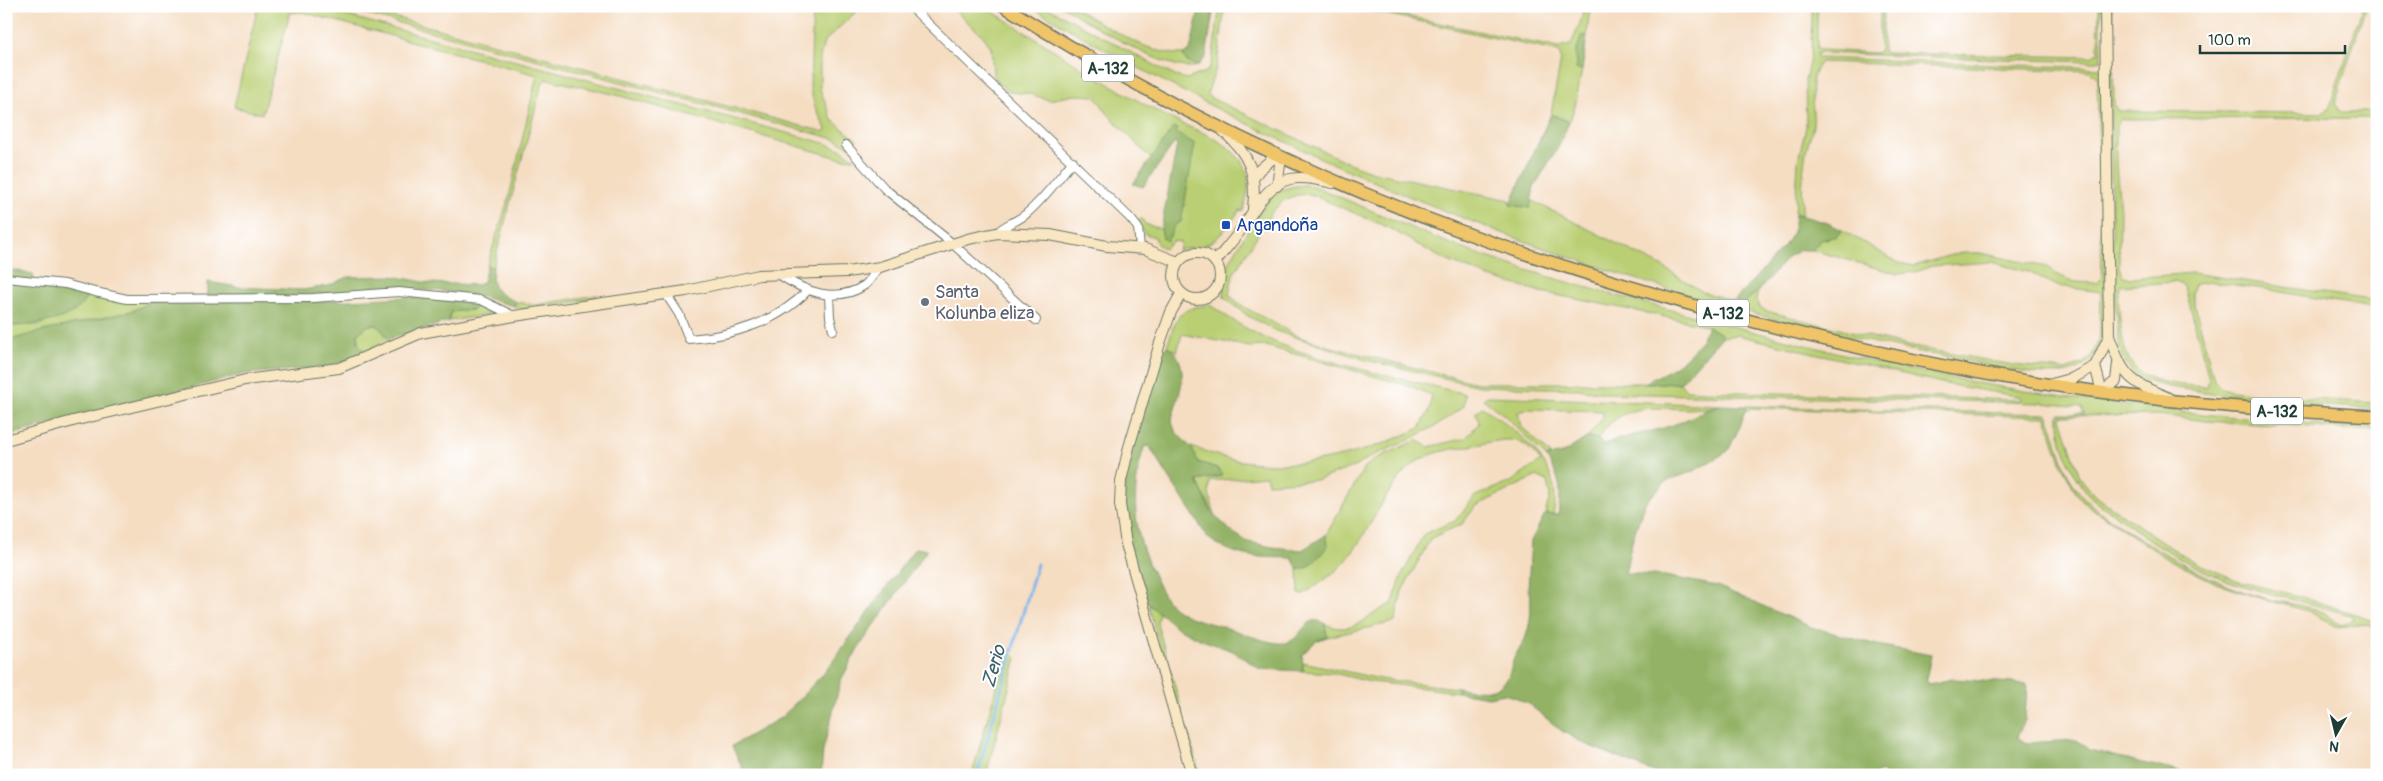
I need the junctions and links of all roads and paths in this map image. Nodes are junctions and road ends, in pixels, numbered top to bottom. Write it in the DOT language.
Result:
graph roads {
  1 [pos="910,6"];
  2 [pos="1004,6"];
  3 [pos="2105,6"];
  4 [pos="1215,124"];
  5 [pos="846,145"];
  6 [pos="1278,154"];
  7 [pos="1073,161"];
  8 [pos="1253,179"];
  9 [pos="1277,186"];
  10 [pos="1358,190"];
  11 [pos="1254,209"];
  12 [pos="997,233"];
  13 [pos="953,244"];
  14 [pos="1140,248"];
  15 [pos="1178,262"];
  16 [pos="1215,262"];
  17 [pos="880,267"];
  18 [pos="778,274"];
  19 [pos="6,278"];
  20 [pos="808,290"];
  21 [pos="666,294"];
  22 [pos="1181,294"];
  23 [pos="829,295"];
  24 [pos="514,316"];
  25 [pos="1036,320"];
  26 [pos="833,330"];
  27 [pos="2109,336"];
  28 [pos="2118,363"];
  29 [pos="2095,366"];
  30 [pos="2049,384"];
  31 [pos="2102,392"];
  32 [pos="2178,402"];
  33 [pos="2377,416"];
  34 [pos="6,440"];
  35 [pos="1192,775"];
  1 -- 7 [label="street"];
  2 -- 4 [label="main road, A-132"];
  3 -- 27 [label="street"];
  4 -- 6 [label="main road, A-132"];
  4 -- 8 [label="street"];
  5 -- 13 [label="street"];
  6 -- 8 [label="street"];
  6 -- 9 [label="street"];
  6 -- 10 [label="main road, A-132"];
  7 -- 12 [label="street"];
  7 -- 14 [label="street"];
  8 -- 11 [label="street"];
  9 -- 10 [label="street"];
  9 -- 11 [label="street"];
  10 -- 30 [label="main road, A-132"];
  11 -- 16 [label="street"];
  12 -- 13 [label="street"];
  12 -- 14 [label="street"];
  13 -- 17 [label="street"];
  13 -- 25 [label="street"];
  14 -- 15 [label="street"];
  15 -- 16 [label="street"];
  15 -- 22 [label="street"];
  16 -- 22 [label="street"];
  17 -- 18 [label="street"];
  17 -- 23 [label="street"];
  18 -- 20 [label="street"];
  18 -- 21 [label="street"];
  19 -- 24 [label="street"];
  20 -- 21 [label="street"];
  20 -- 23 [label="street"];
  21 -- 24 [label="street"];
  22 -- 35 [label="street"];
  23 -- 26 [label="street"];
  24 -- 34 [label="street"];
  27 -- 28 [label="street"];
  27 -- 29 [label="street"];
  28 -- 31 [label="street"];
  28 -- 32 [label="street"];
  29 -- 30 [label="street"];
  29 -- 31 [label="street"];
  30 -- 31 [label="main road, A-132"];
  31 -- 32 [label="main road, A-132"];
  32 -- 33 [label="main road, A-132"];
}
